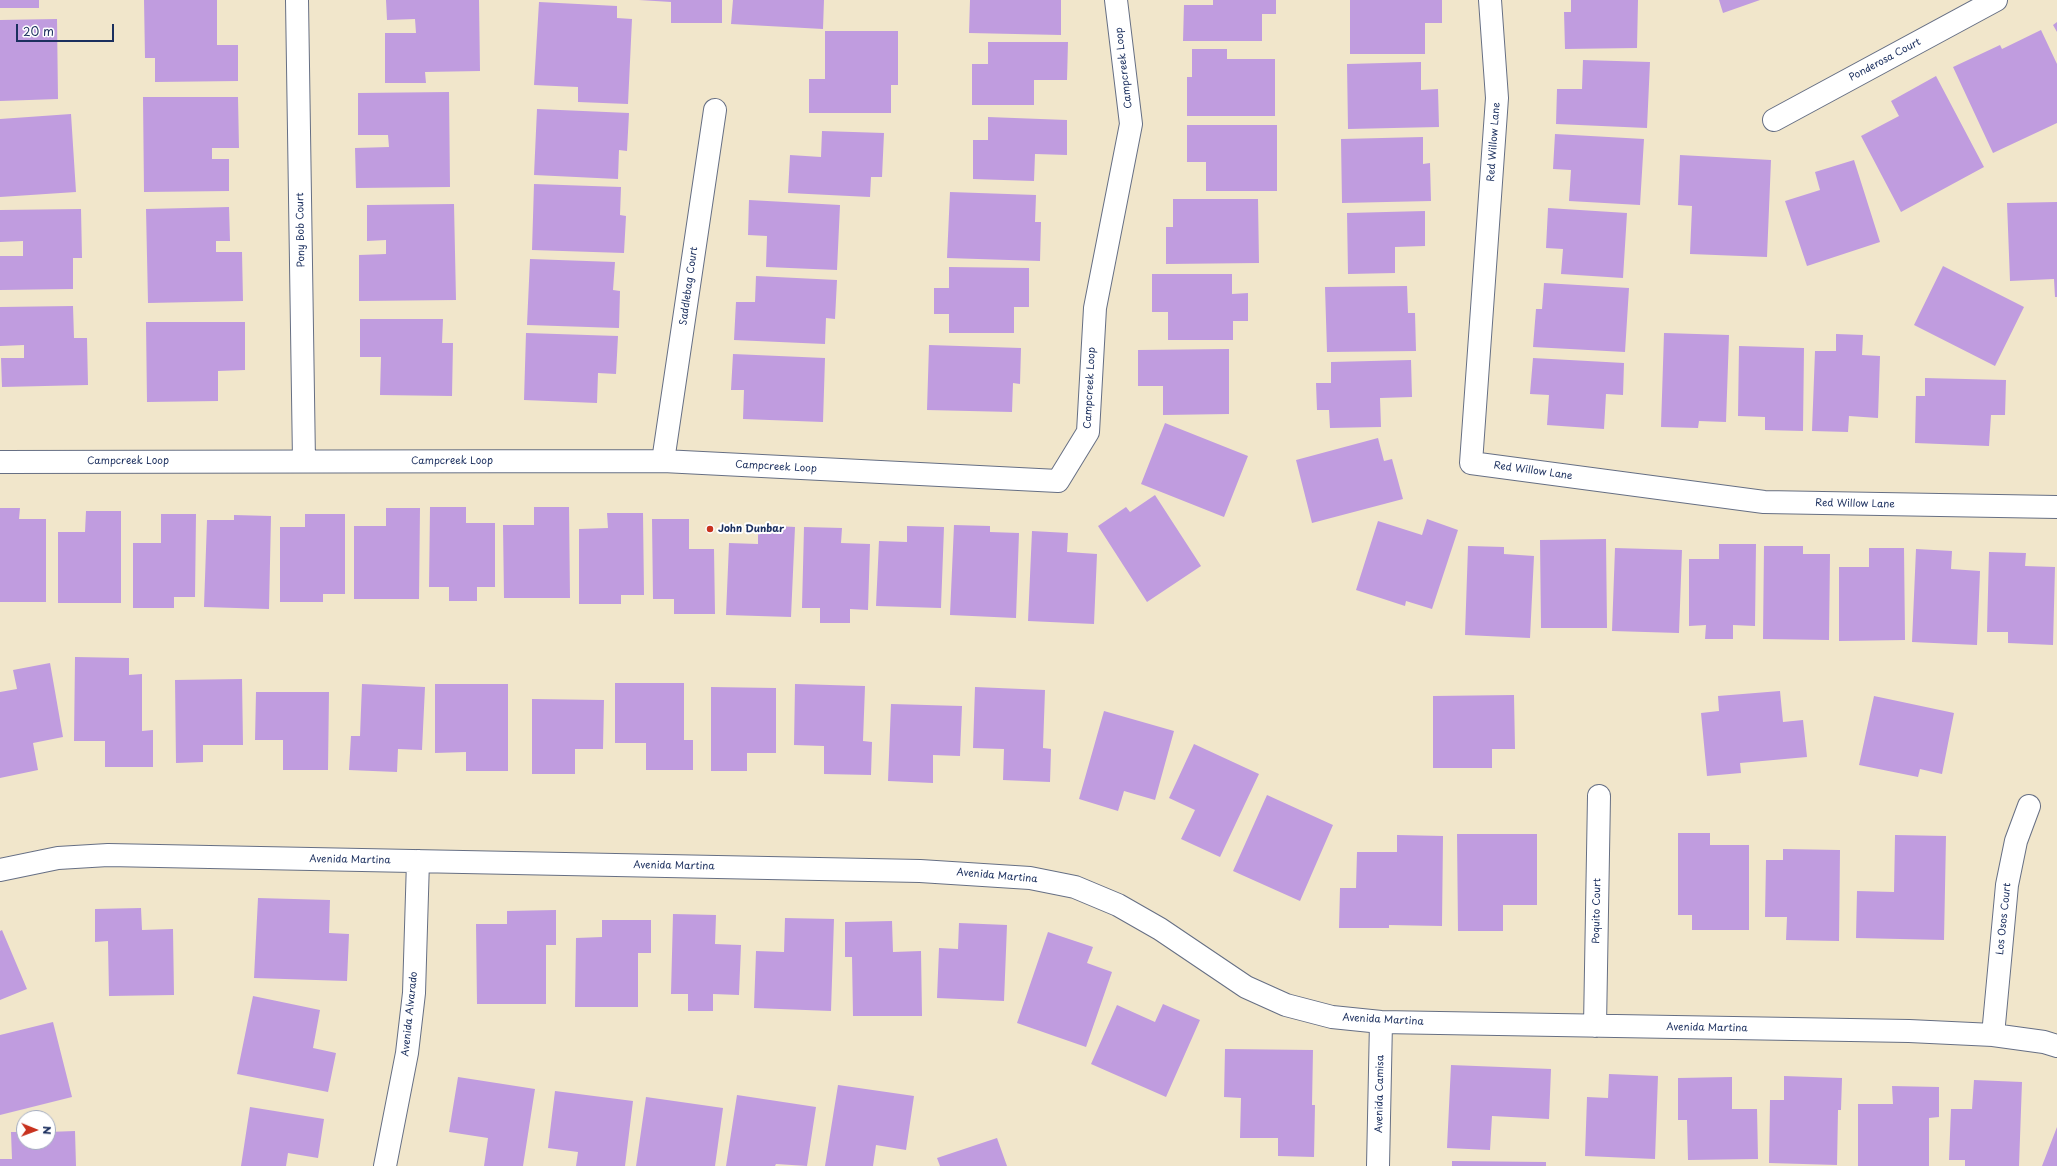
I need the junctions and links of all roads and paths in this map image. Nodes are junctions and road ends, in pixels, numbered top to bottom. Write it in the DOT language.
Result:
graph roads {
  1 [pos="297,0"];
  2 [pos="1116,0"];
  3 [pos="1490,0"];
  4 [pos="1996,0"];
  5 [pos="715,110"];
  6 [pos="1774,120"];
  7 [pos="304,461"];
  8 [pos="663,461"];
  9 [pos="0,462"];
  10 [pos="2057,507"];
  11 [pos="1599,796"];
  12 [pos="2029,806"];
  13 [pos="418,861"];
  14 [pos="0,870"];
  15 [pos="1381,1022"];
  16 [pos="1595,1026"];
  17 [pos="1993,1035"];
  18 [pos="2057,1046"];
  19 [pos="385,1166"];
  20 [pos="1378,1166"];
  1 -- 7 [label="street, Pony Bob Court"];
  2 -- 8 [label="street, Campcreek Loop"];
  3 -- 10 [label="street, Red Willow Lane"];
  4 -- 6 [label="street, Ponderosa Court"];
  5 -- 8 [label="street, Saddlebag Court"];
  7 -- 8 [label="street, Campcreek Loop"];
  7 -- 9 [label="street, Campcreek Loop"];
  11 -- 16 [label="street, Poquito Court"];
  12 -- 17 [label="street, Los Osos Court"];
  13 -- 14 [label="street, Avenida Martina"];
  13 -- 15 [label="street, Avenida Martina"];
  13 -- 19 [label="street, Avenida Alvarado"];
  15 -- 16 [label="street, Avenida Martina"];
  15 -- 20 [label="street, Avenida Camisa"];
  16 -- 17 [label="street, Avenida Martina"];
  17 -- 18 [label="street, Avenida Martina"];
}
